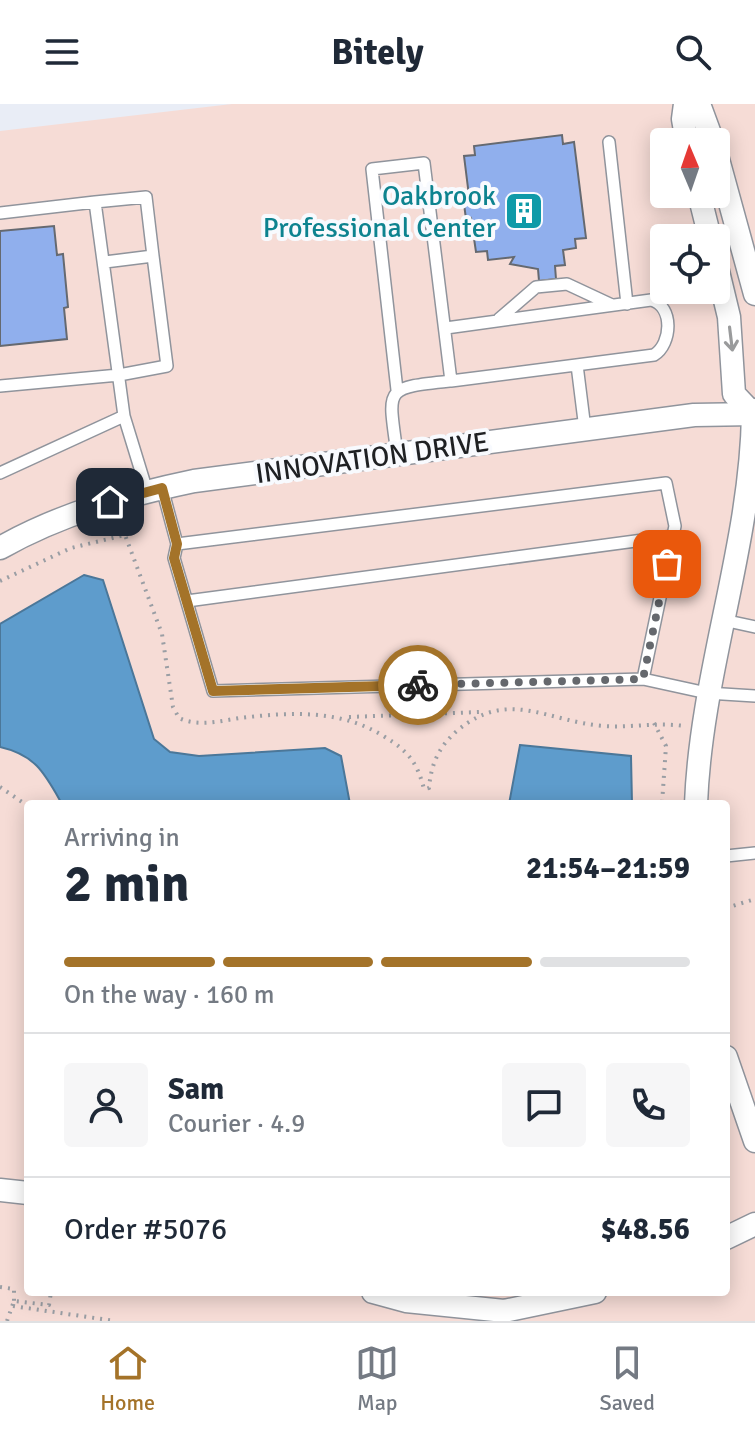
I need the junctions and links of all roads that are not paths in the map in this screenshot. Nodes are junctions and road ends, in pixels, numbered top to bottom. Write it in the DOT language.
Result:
graph roads {
  1 [pos="685,104"];
  2 [pos="699,104"];
  3 [pos="685,128"];
  4 [pos="708,128"];
  5 [pos="609,142"];
  6 [pos="95,202"];
  7 [pos="730,203"];
  8 [pos="0,213"];
  9 [pos="153,256"];
  10 [pos="105,262"];
  11 [pos="755,294"];
  12 [pos="627,304"];
  13 [pos="726,304"];
  14 [pos="612,306"];
  15 [pos="497,321"];
  16 [pos="446,328"];
  17 [pos="577,365"];
  18 [pos="119,375"];
  19 [pos="451,381"];
  20 [pos="0,386"];
  21 [pos="397,390"];
  22 [pos="754,412"];
  23 [pos="124,416"];
  24 [pos="585,429"];
  25 [pos="397,453"];
  26 [pos="0,473"];
  27 [pos="155,489"];
  28 [pos="673,536"];
  29 [pos="177,544"];
  30 [pos="0,548"];
  31 [pos="187,601"];
  32 [pos="722,620"];
  33 [pos="755,627"];
  34 [pos="643,679"];
  35 [pos="707,693"];
  36 [pos="755,696"];
  37 [pos="696,800"];
  38 [pos="755,853"];
  39 [pos="730,856"];
  40 [pos="730,1065"];
  41 [pos="748,1100"];
  42 [pos="755,1141"];
  43 [pos="0,1190"];
  44 [pos="24,1193"];
  45 [pos="755,1224"];
  46 [pos="730,1236"];
  47 [pos="388,1296"];
  48 [pos="576,1296"];
  1 -- 3 [label="street"];
  2 -- 4 [label="street"];
  5 -- 12 [label="lane"];
  6 -- 8 [label="lane"];
  6 -- 9 [label="lane"];
  6 -- 10 [label="lane"];
  7 -- 11 [label="street"];
  9 -- 10 [label="lane"];
  9 -- 18 [label="lane"];
  10 -- 18 [label="lane"];
  12 -- 14 [label="lane"];
  12 -- 17 [label="lane"];
  13 -- 22 [label="street, one-way"];
  14 -- 15 [label="lane"];
  14 -- 15 [label="lane"];
  15 -- 16 [label="lane"];
  16 -- 19 [label="lane"];
  16 -- 21 [label="lane"];
  17 -- 19 [label="lane"];
  17 -- 24 [label="lane"];
  18 -- 20 [label="lane"];
  18 -- 23 [label="lane"];
  19 -- 21 [label="lane"];
  21 -- 25 [label="lane"];
  22 -- 24 [label="street, INNOVATION DRIVE"];
  22 -- 32 [label="street"];
  23 -- 26 [label="lane"];
  23 -- 27 [label="lane"];
  24 -- 25 [label="street, INNOVATION DRIVE"];
  25 -- 27 [label="street, INNOVATION DRIVE"];
  27 -- 29 [label="lane"];
  27 -- 30 [label="street, INNOVATION DRIVE"];
  28 -- 29 [label="lane"];
  28 -- 31 [label="lane"];
  28 -- 34 [label="lane"];
  29 -- 31 [label="lane"];
  31 -- 34 [label="lane"];
  32 -- 33 [label="lane"];
  32 -- 35 [label="street"];
  34 -- 35 [label="lane"];
  35 -- 36 [label="lane"];
  35 -- 37 [label="street"];
  38 -- 39 [label="lane"];
  40 -- 41 [label="street"];
  41 -- 42 [label="street"];
  43 -- 44 [label="street"];
  45 -- 46 [label="street"];
  47 -- 48 [label="street"];
}
